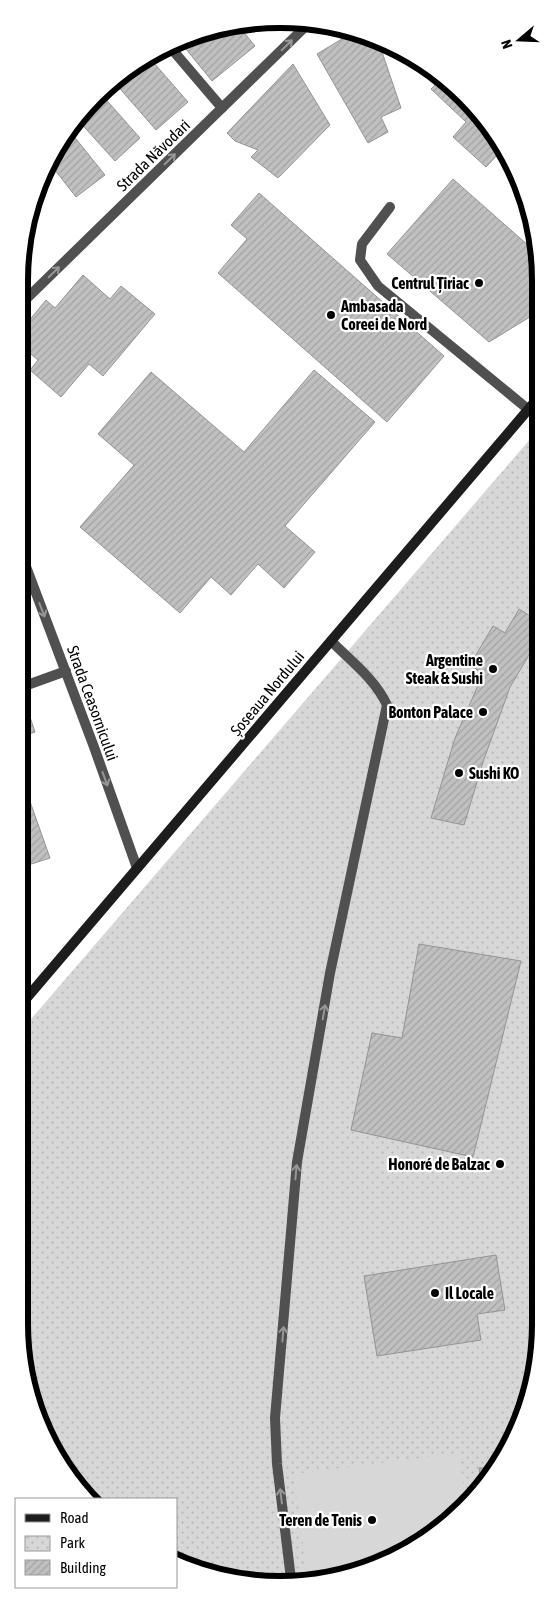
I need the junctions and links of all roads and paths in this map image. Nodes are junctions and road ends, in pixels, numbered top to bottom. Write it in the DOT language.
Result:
graph roads {
  1 [pos="303,29"];
  2 [pos="174,51"];
  3 [pos="222,108"];
  4 [pos="390,207"];
  5 [pos="28,297"];
  6 [pos="532,406"];
  7 [pos="529,410"];
  8 [pos="28,572"];
  9 [pos="331,641"];
  10 [pos="66,671"];
  11 [pos="28,685"];
  12 [pos="137,868"];
  13 [pos="28,996"];
  14 [pos="291,1575"];
  3 -- 1 [label="street, Strada Năvodari, one-way"];
  2 -- 3 [label="street"];
  5 -- 3 [label="street, Strada Năvodari, one-way"];
  4 -- 7 [label="street"];
  6 -- 7 [label="main road, Șoseaua Nordului"];
  7 -- 9 [label="main road, Șoseaua Nordului"];
  8 -- 10 [label="street, Strada Ceasornicului, one-way"];
  9 -- 12 [label="main road, Șoseaua Nordului"];
  14 -- 9 [label="street, one-way"];
  10 -- 11 [label="street"];
  10 -- 12 [label="street, Strada Ceasornicului, one-way"];
  12 -- 13 [label="main road, Șoseaua Nordului"];
}
